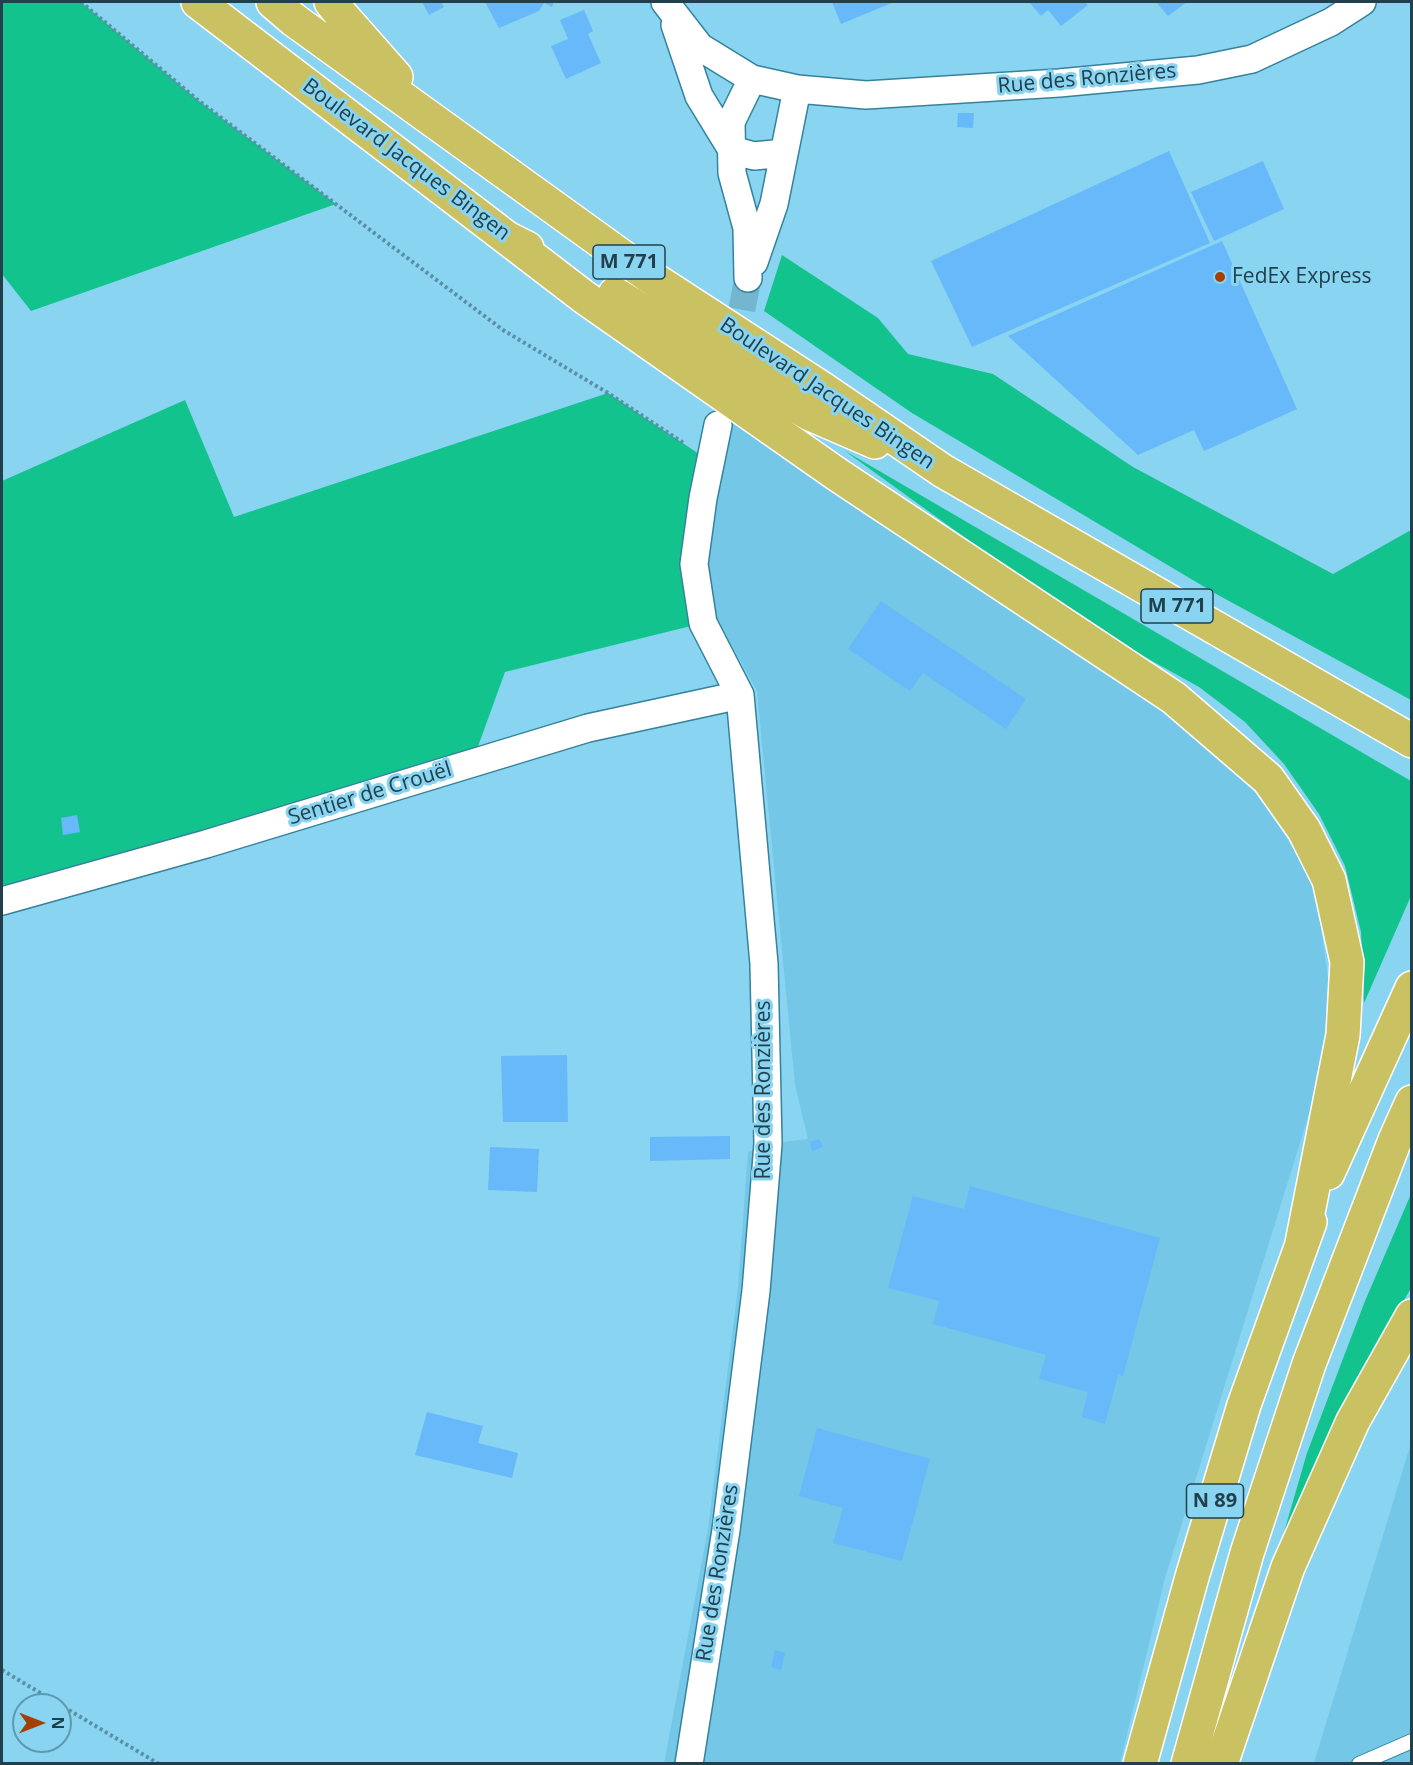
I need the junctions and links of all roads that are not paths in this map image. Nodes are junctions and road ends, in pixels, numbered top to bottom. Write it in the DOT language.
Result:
graph roads {
  1 [pos="198,2"];
  2 [pos="273,2"];
  3 [pos="332,2"];
  4 [pos="1362,2"];
  5 [pos="667,4"];
  6 [pos="752,79"];
  7 [pos="797,88"];
  8 [pos="441,128"];
  9 [pos="732,150"];
  10 [pos="784,153"];
  11 [pos="507,238"];
  12 [pos="718,425"];
  13 [pos="943,471"];
  14 [pos="740,695"];
  15 [pos="1412,741"];
  16 [pos="2,901"];
  17 [pos="1412,988"];
  18 [pos="1412,1102"];
  19 [pos="1302,1243"];
  20 [pos="1412,1316"];
  21 [pos="1412,1741"];
  22 [pos="689,1764"];
  23 [pos="1140,1764"];
  24 [pos="1188,1764"];
  25 [pos="1221,1764"];
  26 [pos="1359,1764"];
  1 -- 11 [label="highway, Boulevard Jacques Bingen / M 771"];
  2 -- 8 [label="highway, Boulevard Jacques Bingen / M 771"];
  3 -- 8 [label="highway"];
  4 -- 7 [label="street, Rue des Ronzières"];
  5 -- 6 [label="street"];
  5 -- 9 [label="street"];
  6 -- 7 [label="street, Rue des Ronzières"];
  6 -- 9 [label="street"];
  7 -- 10 [label="street"];
  8 -- 13 [label="highway, Boulevard Jacques Bingen / M 771"];
  9 -- 10 [label="street"];
  9 -- 10 [label="street"];
  11 -- 13 [label="highway, Boulevard Jacques Bingen / M 771"];
  11 -- 19 [label="highway"];
  12 -- 14 [label="street, Rue des Ronzières"];
  13 -- 15 [label="highway, Boulevard Jacques Bingen / M 771"];
  14 -- 16 [label="street, Sentier de Crouël"];
  14 -- 22 [label="street, Rue des Ronzières"];
  17 -- 19 [label="highway, N 89"];
  18 -- 24 [label="highway, N 89"];
  19 -- 23 [label="highway, N 89"];
  20 -- 25 [label="highway"];
  21 -- 26 [label="lane"];
}
